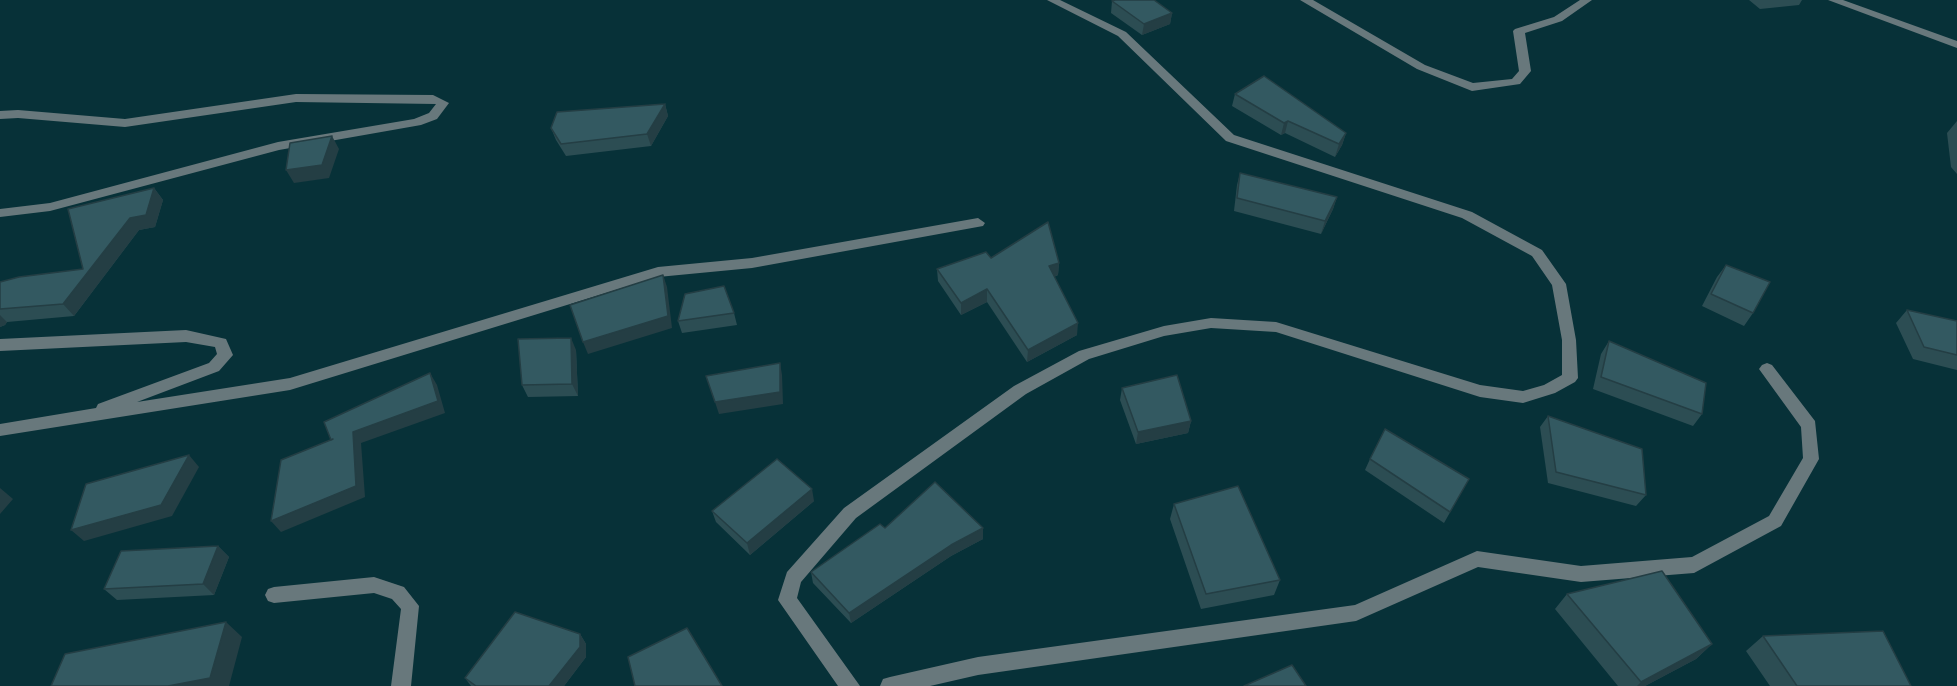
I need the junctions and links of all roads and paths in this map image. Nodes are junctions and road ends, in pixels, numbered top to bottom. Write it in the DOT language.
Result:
graph roads {
  1 [pos="1052,0"];
  2 [pos="1305,0"];
  3 [pos="1587,0"];
  4 [pos="1833,0"];
  5 [pos="1957,45"];
  6 [pos="0,115"];
  7 [pos="0,213"];
  8 [pos="978,223"];
  9 [pos="0,345"];
  10 [pos="1767,369"];
  11 [pos="61,422"];
  12 [pos="0,430"];
  13 [pos="274,595"];
  14 [pos="401,686"];
  15 [pos="850,686"];
  16 [pos="890,686"];
  1 -- 15 [label="street"];
  2 -- 3 [label="street"];
  4 -- 5 [label="street"];
  6 -- 7 [label="street"];
  8 -- 11 [label="street"];
  9 -- 11 [label="street"];
  10 -- 16 [label="street"];
  11 -- 12 [label="street"];
  13 -- 14 [label="street"];
}
